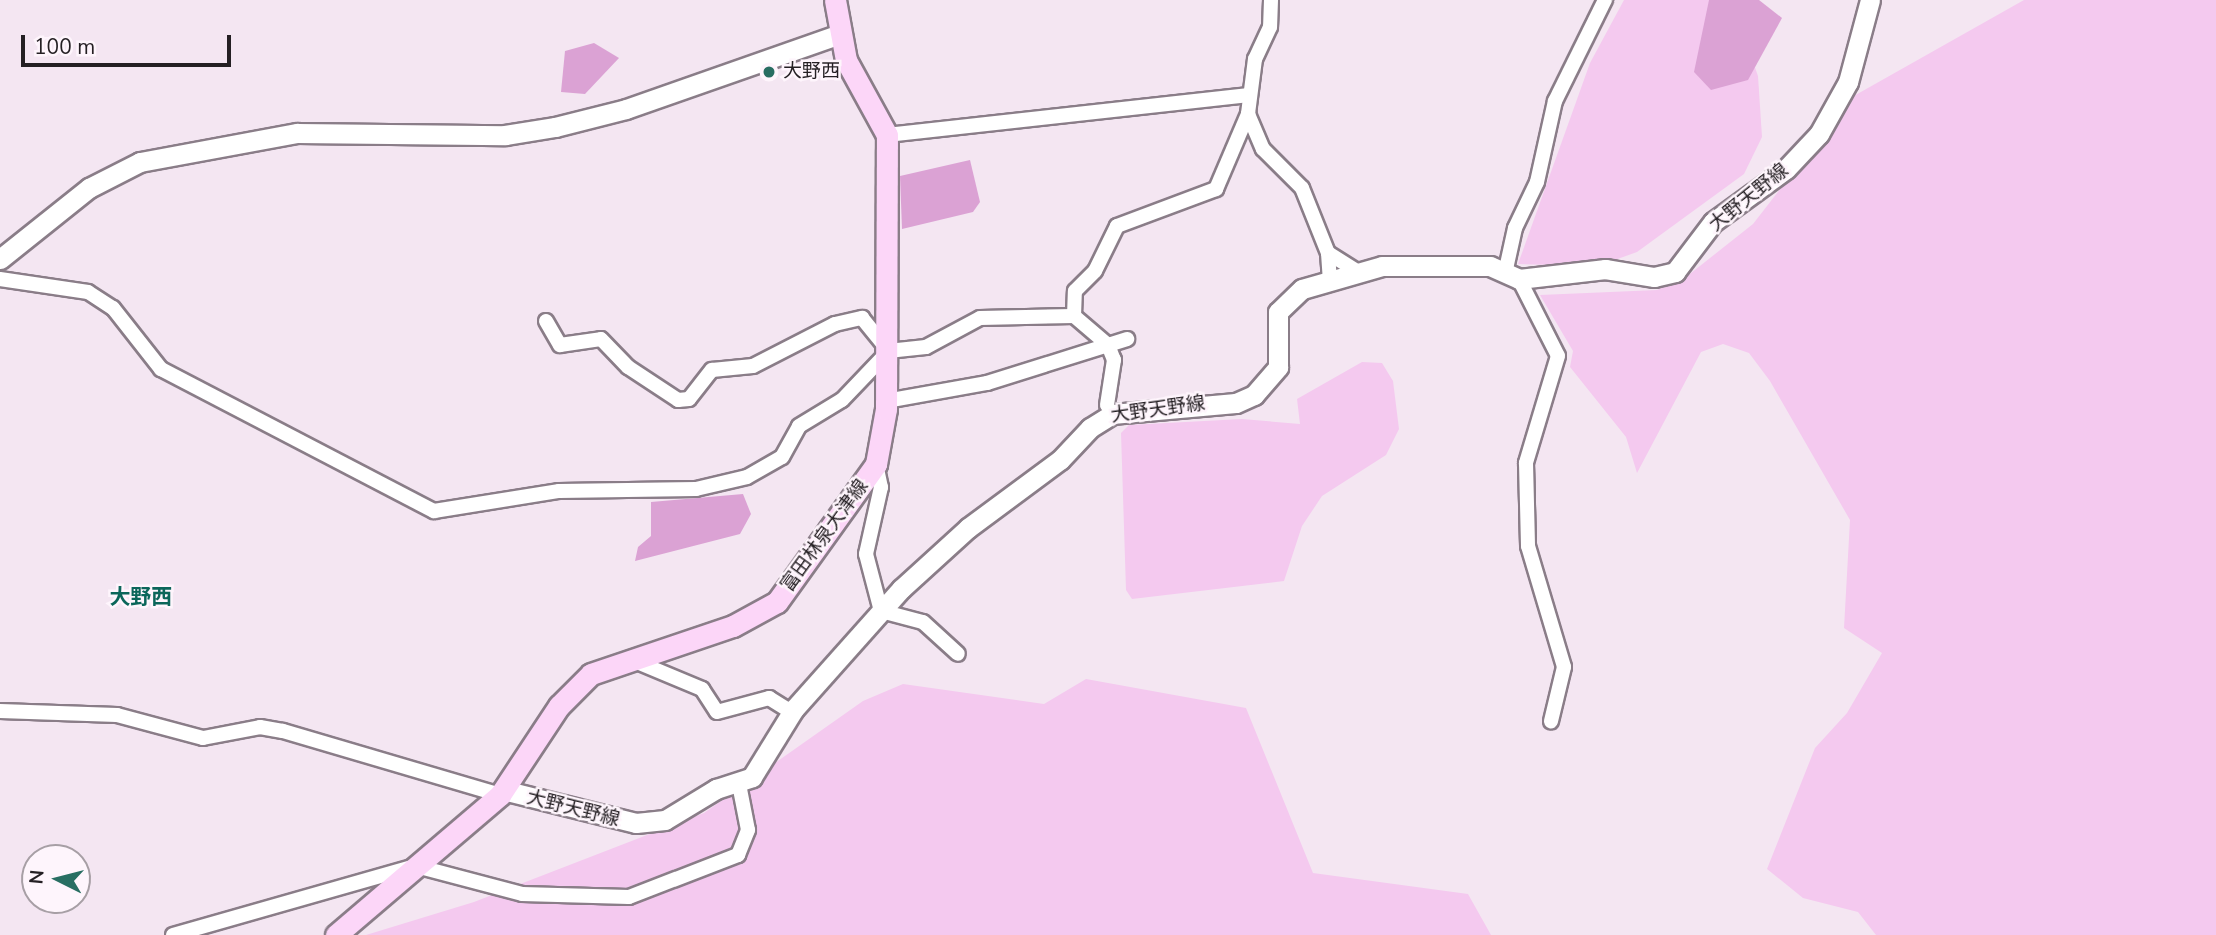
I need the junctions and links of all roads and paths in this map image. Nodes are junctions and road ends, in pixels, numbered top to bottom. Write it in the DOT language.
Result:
graph roads {
  1 [pos="835,0"];
  2 [pos="1271,0"];
  3 [pos="1605,0"];
  4 [pos="1870,0"];
  5 [pos="837,35"];
  6 [pos="1250,95"];
  7 [pos="1248,114"];
  8 [pos="887,135"];
  9 [pos="1328,253"];
  10 [pos="0,259"];
  11 [pos="1359,272"];
  12 [pos="1512,274"];
  13 [pos="0,279"];
  14 [pos="1330,281"];
  15 [pos="1074,316"];
  16 [pos="546,321"];
  17 [pos="1127,339"];
  18 [pos="1108,345"];
  19 [pos="888,351"];
  20 [pos="886,401"];
  21 [pos="1107,405"];
  22 [pos="876,464"];
  23 [pos="881,611"];
  24 [pos="958,654"];
  25 [pos="627,658"];
  26 [pos="0,711"];
  27 [pos="791,712"];
  28 [pos="1551,721"];
  29 [pos="739,784"];
  30 [pos="501,792"];
  31 [pos="416,866"];
  32 [pos="173,935"];
  33 [pos="336,935"];
  1 -- 5 [label="main road, 富田林泉大津線"];
  2 -- 6 [label="street"];
  3 -- 12 [label="street"];
  4 -- 12 [label="main road, 大野天野線"];
  5 -- 8 [label="main road, 富田林泉大津線"];
  5 -- 10 [label="main road"];
  6 -- 7 [label="street"];
  6 -- 8 [label="street"];
  7 -- 9 [label="street"];
  7 -- 15 [label="street"];
  8 -- 19 [label="main road, 富田林泉大津線"];
  9 -- 11 [label="street"];
  9 -- 14 [label="street"];
  11 -- 12 [label="main road, 大野天野線"];
  11 -- 14 [label="main road, 大野天野線"];
  12 -- 28 [label="street"];
  13 -- 19 [label="street"];
  14 -- 23 [label="main road, 大野天野線"];
  15 -- 18 [label="street"];
  15 -- 19 [label="street"];
  16 -- 19 [label="street"];
  17 -- 18 [label="street"];
  18 -- 20 [label="street"];
  18 -- 21 [label="street"];
  19 -- 20 [label="main road, 富田林泉大津線"];
  20 -- 22 [label="main road, 富田林泉大津線"];
  22 -- 23 [label="street"];
  22 -- 25 [label="main road, 富田林泉大津線"];
  23 -- 24 [label="street"];
  23 -- 27 [label="main road, 大野天野線"];
  25 -- 27 [label="street"];
  25 -- 30 [label="main road, 富田林泉大津線"];
  26 -- 30 [label="street"];
  27 -- 29 [label="main road, 大野天野線"];
  29 -- 30 [label="main road, 大野天野線"];
  29 -- 31 [label="street"];
  30 -- 31 [label="main road, 富田林泉大津線"];
  31 -- 32 [label="street"];
  31 -- 33 [label="main road, 富田林泉大津線"];
}
